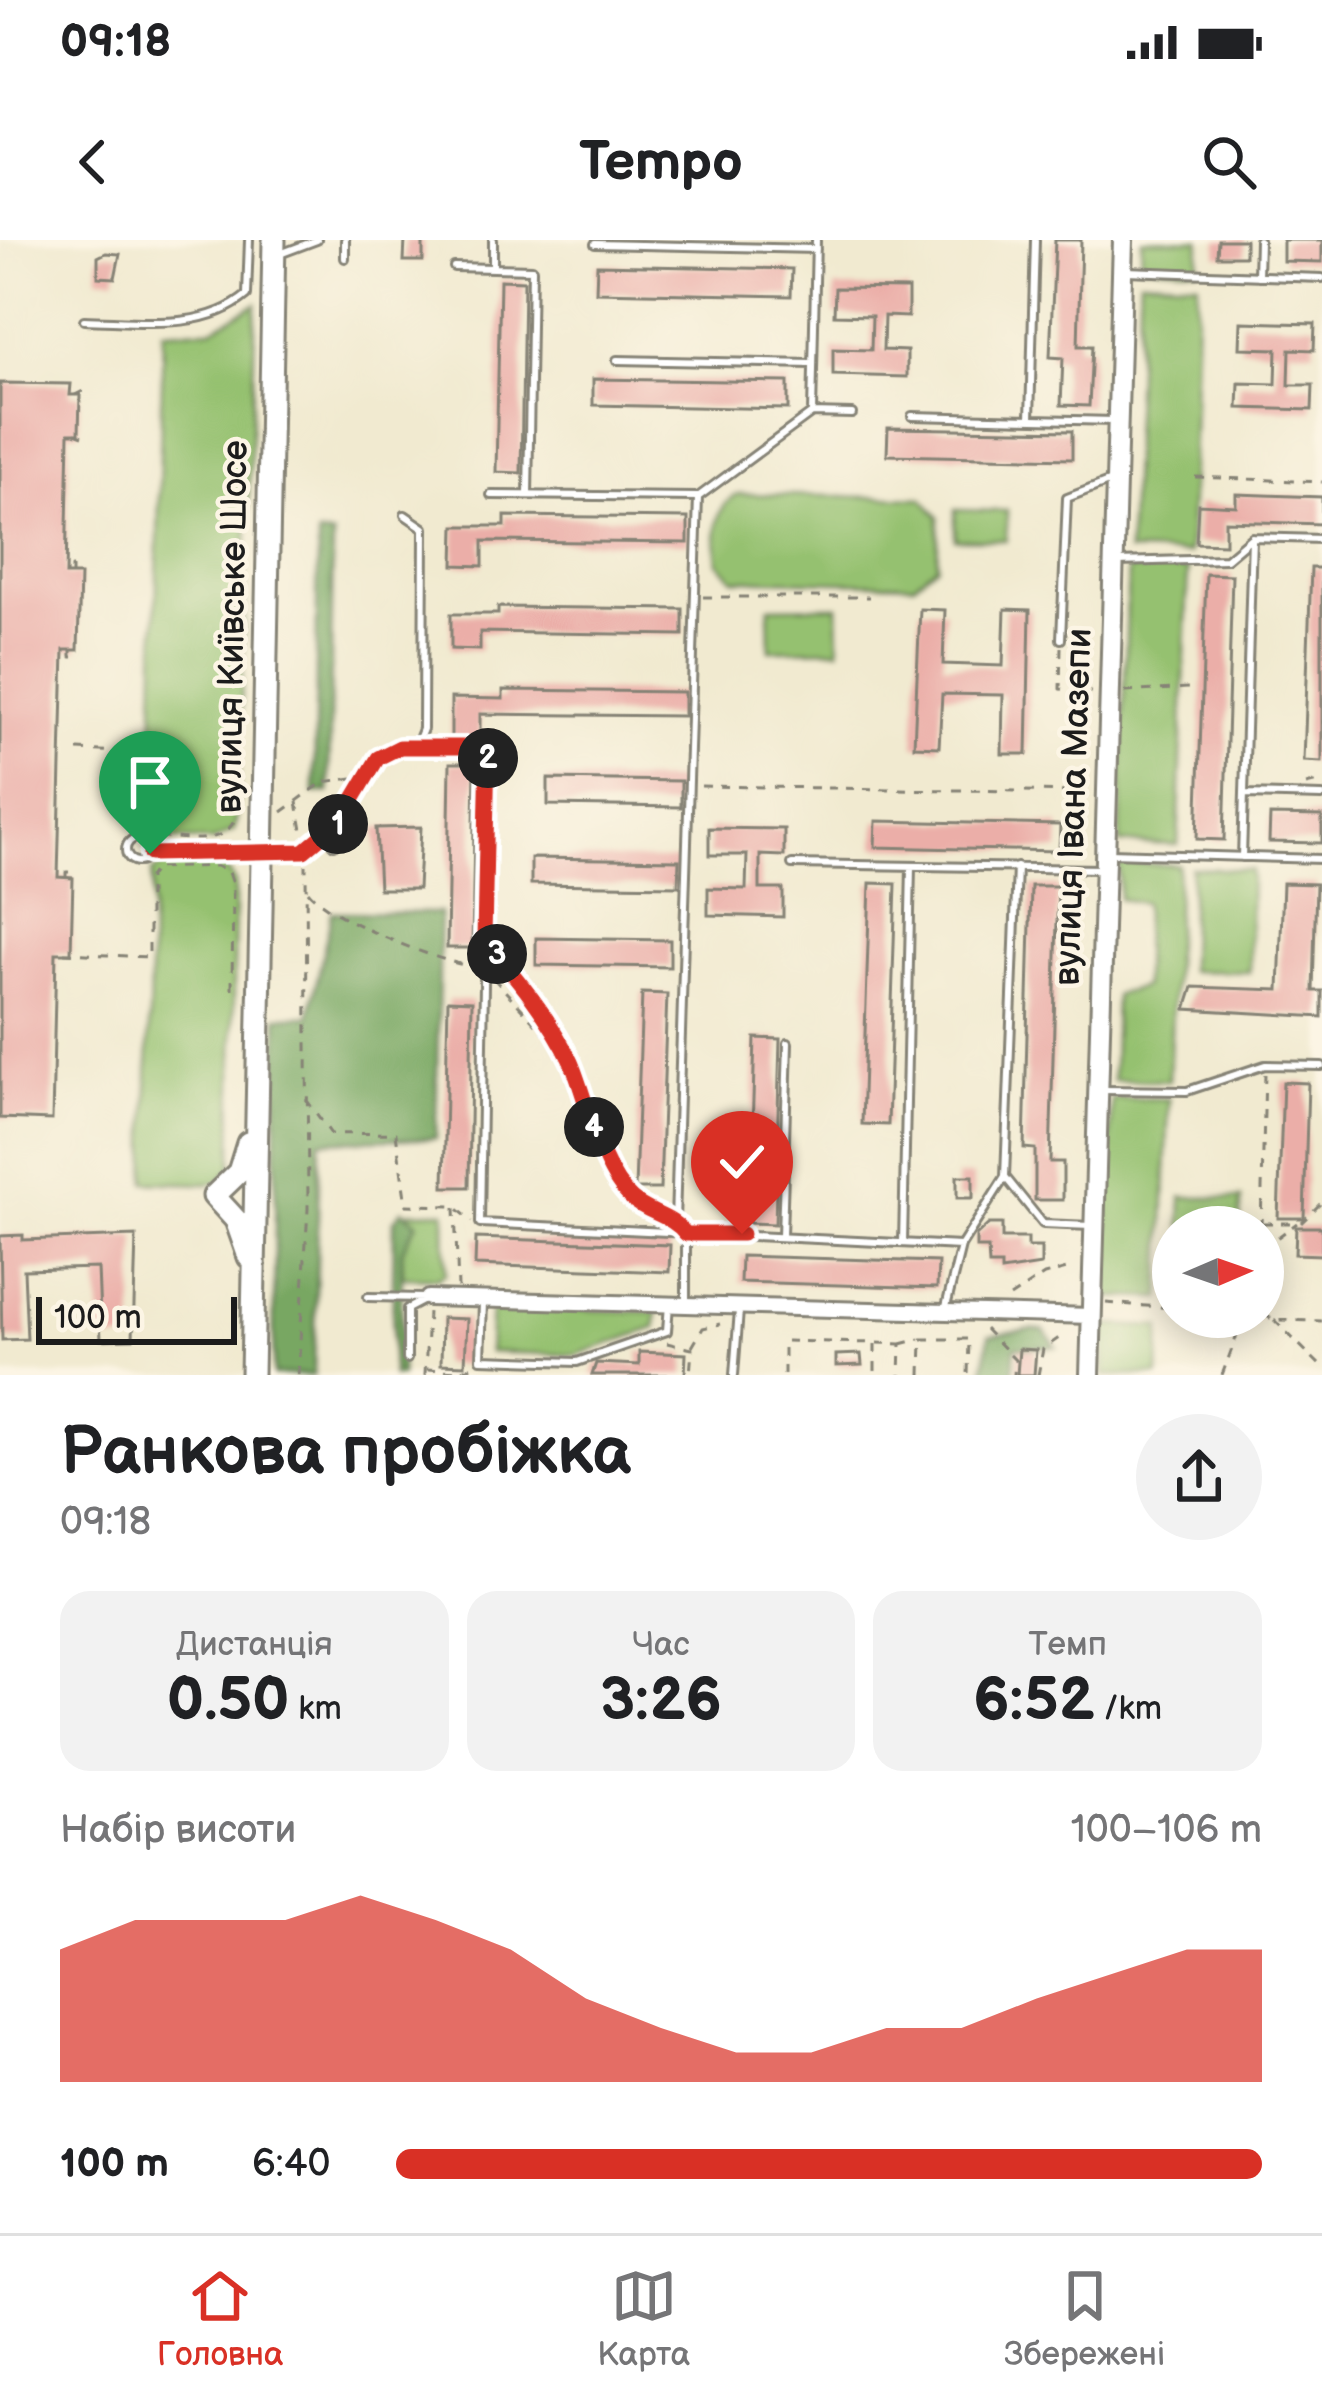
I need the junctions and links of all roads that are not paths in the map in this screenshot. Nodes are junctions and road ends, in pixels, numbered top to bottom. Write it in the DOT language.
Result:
graph roads {
  1 [pos="249,240"];
  2 [pos="317,240"];
  3 [pos="345,240"];
  4 [pos="493,240"];
  5 [pos="1035,240"];
  6 [pos="1123,240"];
  7 [pos="1259,240"];
  8 [pos="596,244"];
  9 [pos="816,244"];
  10 [pos="274,248"];
  11 [pos="344,258"];
  12 [pos="454,267"];
  13 [pos="493,268"];
  14 [pos="1122,271"];
  15 [pos="1258,276"];
  16 [pos="1322,278"];
  17 [pos="84,320"];
  18 [pos="616,360"];
  19 [pos="813,364"];
  20 [pos="812,413"];
  21 [pos="852,414"];
  22 [pos="912,416"];
  23 [pos="1030,419"];
  24 [pos="1118,421"];
  25 [pos="1116,479"];
  26 [pos="491,495"];
  27 [pos="528,495"];
  28 [pos="698,496"];
  29 [pos="405,515"];
  30 [pos="1252,537"];
  31 [pos="1322,539"];
  32 [pos="1114,562"];
  33 [pos="1061,639"];
  34 [pos="416,747"];
  35 [pos="1244,794"];
  36 [pos="1322,796"];
  37 [pos="341,820"];
  38 [pos="354,825"];
  39 [pos="326,836"];
  40 [pos="334,845"];
  41 [pos="262,850"];
  42 [pos="150,851"];
  43 [pos="1242,856"];
  44 [pos="1322,859"];
  45 [pos="1105,861"];
  46 [pos="792,864"];
  47 [pos="910,866"];
  48 [pos="1016,867"];
  49 [pos="788,1043"];
  50 [pos="1322,1066"];
  51 [pos="257,1088"];
  52 [pos="1098,1090"];
  53 [pos="1005,1177"];
  54 [pos="1094,1226"];
  55 [pos="686,1234"];
  56 [pos="782,1236"];
  57 [pos="904,1243"];
  58 [pos="961,1246"];
  59 [pos="254,1269"];
  60 [pos="368,1297"];
  61 [pos="428,1298"];
  62 [pos="483,1300"];
  63 [pos="668,1304"];
  64 [pos="686,1304"];
  65 [pos="739,1306"];
  66 [pos="1092,1309"];
  67 [pos="945,1311"];
  68 [pos="407,1359"];
  69 [pos="252,1375"];
  70 [pos="734,1375"];
  71 [pos="1090,1375"];
  1 -- 17 [label="lane"];
  2 -- 10 [label="lane"];
  3 -- 11 [label="lane"];
  4 -- 13 [label="lane"];
  5 -- 23 [label="lane"];
  6 -- 14 [label="main road, вулиця Івана Мазепи"];
  7 -- 15 [label="lane"];
  8 -- 9 [label="lane"];
  9 -- 19 [label="lane"];
  10 -- 41 [label="highway, вулиця Київське Шосе"];
  12 -- 13 [label="lane"];
  13 -- 27 [label="lane"];
  14 -- 15 [label="lane"];
  14 -- 24 [label="main road, вулиця Івана Мазепи"];
  15 -- 16 [label="lane"];
  18 -- 19 [label="lane"];
  19 -- 20 [label="lane"];
  20 -- 21 [label="lane"];
  20 -- 28 [label="lane"];
  22 -- 23 [label="lane"];
  23 -- 24 [label="lane"];
  24 -- 25 [label="main road, вулиця Івана Мазепи"];
  25 -- 32 [label="main road, вулиця Івана Мазепи"];
  25 -- 33 [label="lane"];
  26 -- 27 [label="lane"];
  27 -- 28 [label="lane"];
  28 -- 55 [label="lane"];
  29 -- 34 [label="lane"];
  30 -- 31 [label="lane"];
  30 -- 32 [label="lane"];
  30 -- 35 [label="lane"];
  32 -- 45 [label="main road, вулиця Івана Мазепи"];
  34 -- 37 [label="lane"];
  34 -- 55 [label="lane"];
  35 -- 36 [label="lane"];
  35 -- 43 [label="lane"];
  37 -- 38 [label="lane"];
  37 -- 39 [label="lane"];
  39 -- 40 [label="lane"];
  39 -- 41 [label="lane"];
  41 -- 42 [label="lane"];
  41 -- 51 [label="highway, вулиця Київське Шосе"];
  42 -- 42 [label="lane"];
  43 -- 44 [label="lane"];
  43 -- 45 [label="lane"];
  45 -- 48 [label="lane"];
  45 -- 52 [label="main road, вулиця Івана Мазепи"];
  46 -- 47 [label="lane"];
  47 -- 48 [label="lane"];
  47 -- 57 [label="lane"];
  48 -- 53 [label="lane"];
  49 -- 56 [label="lane"];
  50 -- 52 [label="lane"];
  51 -- 59 [label="highway, вулиця Київське Шосе"];
  51 -- 59 [label="highway"];
  52 -- 54 [label="main road, вулиця Івана Мазепи"];
  53 -- 54 [label="lane"];
  53 -- 58 [label="lane"];
  54 -- 66 [label="main road, вулиця Івана Мазепи"];
  55 -- 56 [label="lane"];
  55 -- 64 [label="lane"];
  56 -- 57 [label="lane"];
  57 -- 58 [label="lane"];
  58 -- 67 [label="lane"];
  59 -- 69 [label="highway, вулиця Київське Шосе"];
  60 -- 61 [label="lane"];
  61 -- 62 [label="street"];
  61 -- 68 [label="lane"];
  62 -- 63 [label="street"];
  62 -- 63 [label="lane"];
  63 -- 64 [label="street"];
  64 -- 65 [label="street"];
  65 -- 67 [label="street"];
  65 -- 70 [label="lane"];
  66 -- 67 [label="street"];
  66 -- 71 [label="main road, вулиця Івана Мазепи"];
}
